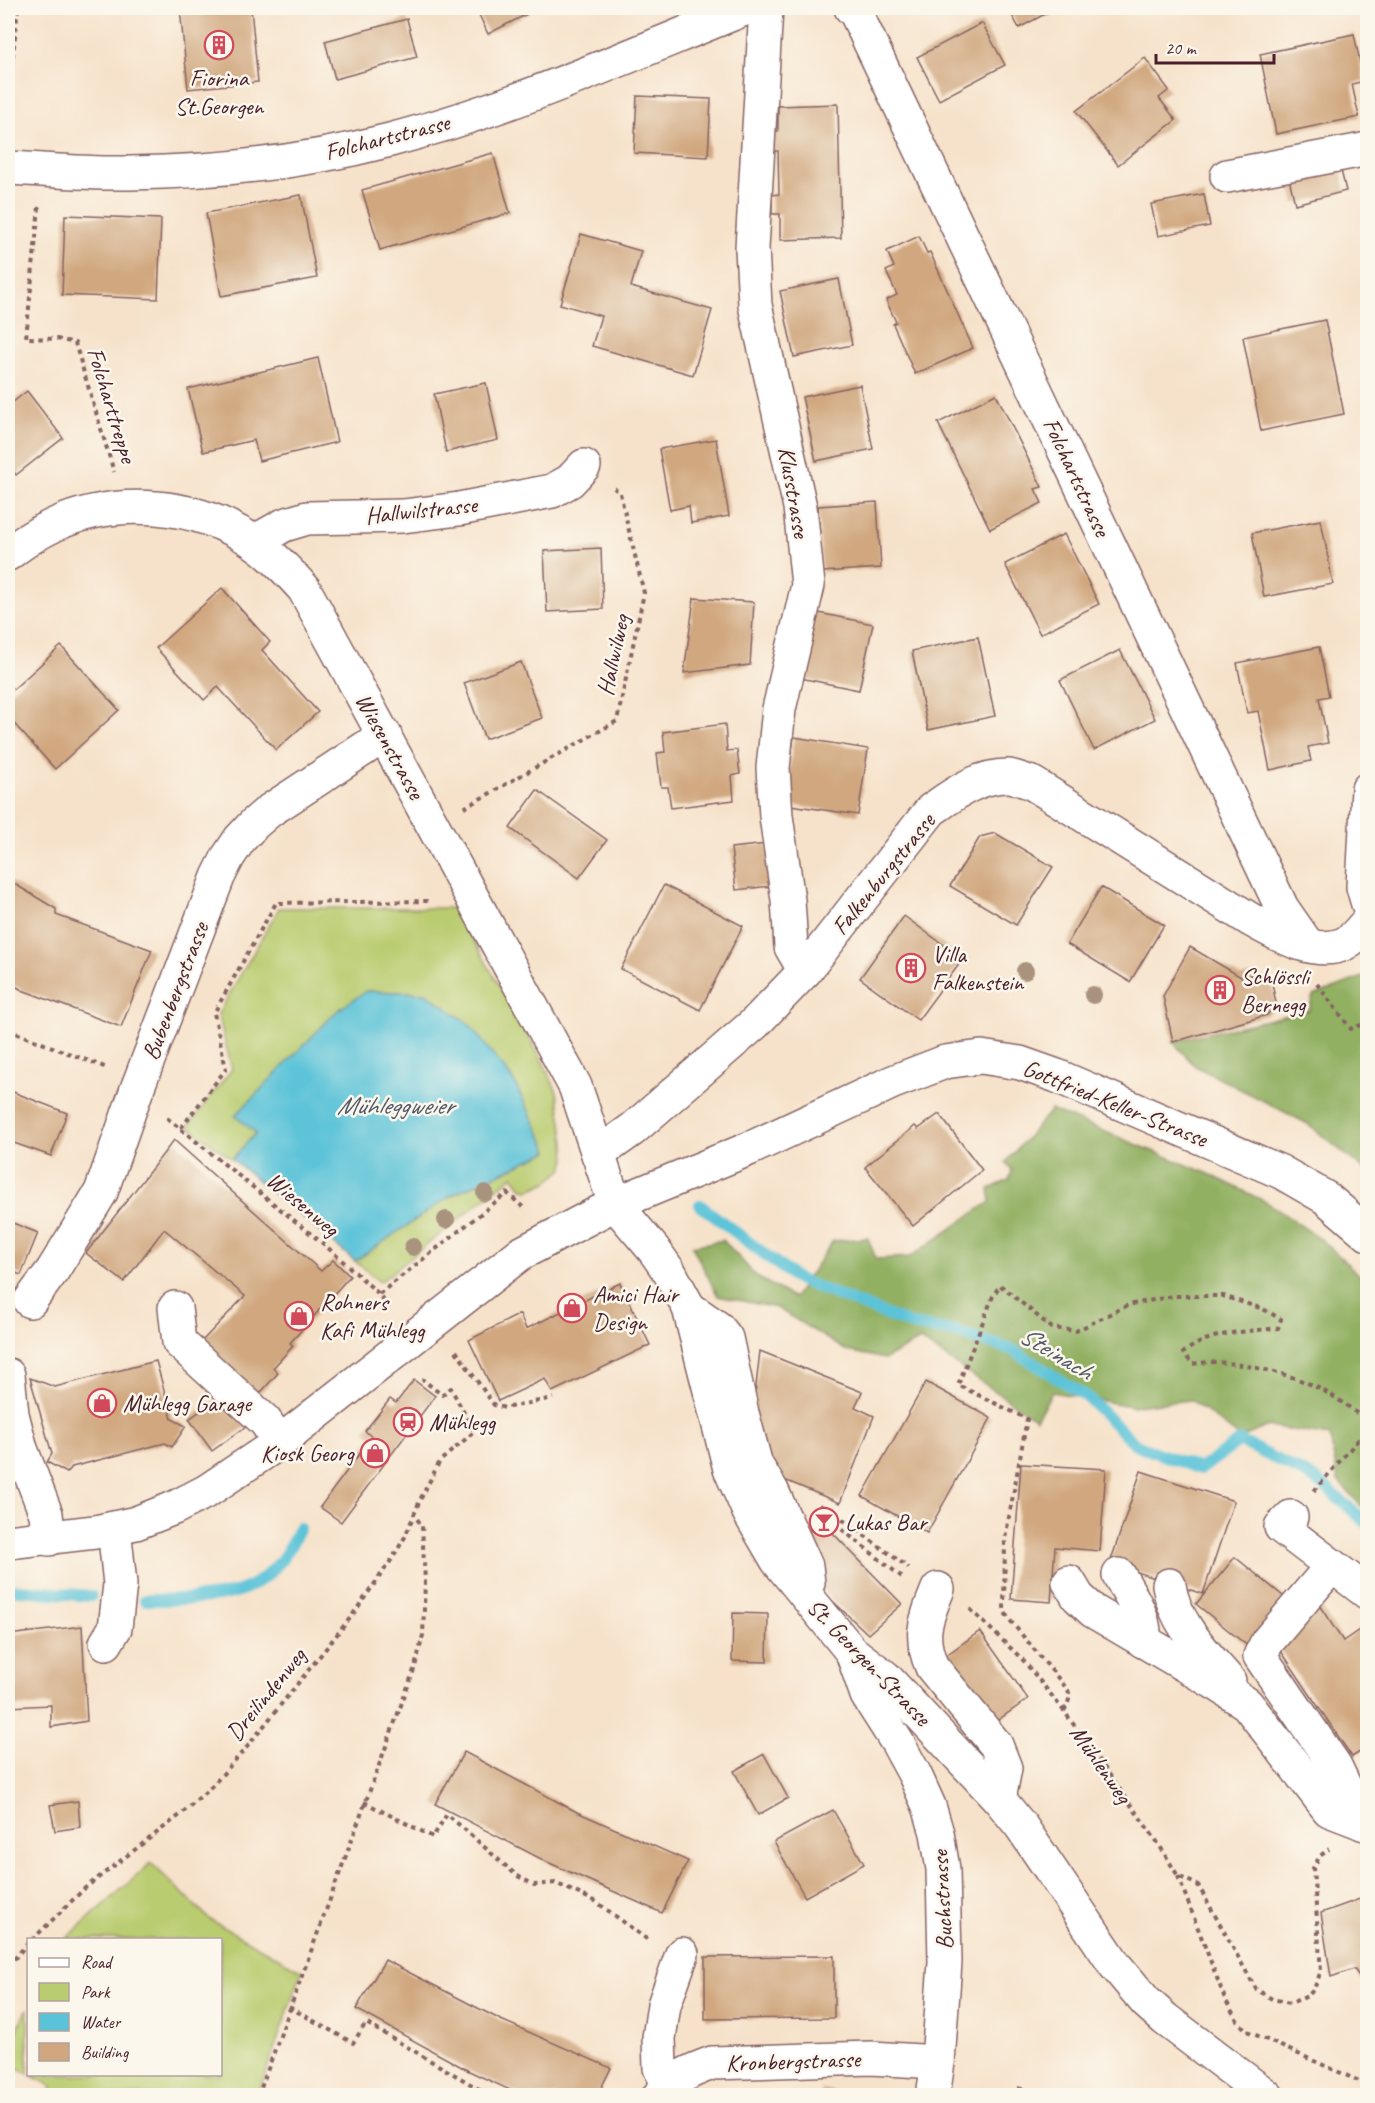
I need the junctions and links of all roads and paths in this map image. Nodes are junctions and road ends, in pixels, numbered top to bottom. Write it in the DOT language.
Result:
graph roads {
  1 [pos="18,8"];
  2 [pos="747,8"];
  3 [pos="766,8"];
  4 [pos="851,8"];
  5 [pos="8,102"];
  6 [pos="1368,149"];
  7 [pos="8,168"];
  8 [pos="1227,176"];
  9 [pos="40,203"];
  10 [pos="584,466"];
  11 [pos="117,481"];
  12 [pos="254,542"];
  13 [pos="8,554"];
  14 [pos="385,735"];
  15 [pos="1368,789"];
  16 [pos="464,808"];
  17 [pos="437,901"];
  18 [pos="1368,904"];
  19 [pos="1368,921"];
  20 [pos="1308,944"];
  21 [pos="805,971"];
  22 [pos="1324,996"];
  23 [pos="1368,1022"];
  24 [pos="8,1030"];
  25 [pos="104,1066"];
  26 [pos="598,1154"];
  27 [pos="615,1204"];
  28 [pos="533,1216"];
  29 [pos="1368,1234"];
  30 [pos="379,1294"];
  31 [pos="30,1301"];
  32 [pos="175,1308"];
  33 [pos="689,1308"];
  34 [pos="397,1317"];
  35 [pos="455,1349"];
  36 [pos="8,1375"];
  37 [pos="417,1376"];
  38 [pos="553,1398"];
  39 [pos="1368,1423"];
  40 [pos="280,1442"];
  41 [pos="1368,1448"];
  42 [pos="772,1491"];
  43 [pos="825,1508"];
  44 [pos="1299,1508"];
  45 [pos="415,1516"];
  46 [pos="114,1528"];
  47 [pos="49,1539"];
  48 [pos="8,1542"];
  49 [pos="907,1566"];
  50 [pos="1331,1567"];
  51 [pos="1119,1575"];
  52 [pos="1069,1582"];
  53 [pos="1169,1586"];
  54 [pos="938,1589"];
  55 [pos="803,1593"];
  56 [pos="1368,1593"];
  57 [pos="1143,1641"];
  58 [pos="106,1643"];
  59 [pos="852,1652"];
  60 [pos="1233,1695"];
  61 [pos="1064,1711"];
  62 [pos="999,1799"];
  63 [pos="364,1802"];
  64 [pos="1365,1824"];
  65 [pos="1320,1856"];
  66 [pos="1178,1876"];
  67 [pos="34,1938"];
  68 [pos="27,1944"];
  69 [pos="681,1954"];
  70 [pos="8,1966"];
  71 [pos="290,2007"];
  72 [pos="938,2062"];
  73 [pos="1368,2085"];
  74 [pos="664,2090"];
  75 [pos="258,2096"];
  76 [pos="491,2096"];
  77 [pos="933,2096"];
  78 [pos="1267,2096"];
  1 -- 5 [label="path"];
  2 -- 7 [label="street, Folchartstrasse"];
  3 -- 21 [label="street, Klusstrasse"];
  4 -- 20 [label="street, Folchartstrasse"];
  6 -- 8 [label="street"];
  9 -- 11 [label="path, Folcharttreppe"];
  10 -- 12 [label="street, Hallwilstrasse"];
  10 -- 16 [label="path, Hallwilweg"];
  12 -- 13 [label="street, Wiesenstrasse"];
  12 -- 14 [label="street, Wiesenstrasse"];
  14 -- 26 [label="street, Wiesenstrasse"];
  14 -- 31 [label="street, Bubenbergstrasse"];
  15 -- 18 [label="street"];
  17 -- 30 [label="path, Wiesenweg"];
  19 -- 20 [label="street, Falkenburgstrasse"];
  20 -- 21 [label="street, Falkenburgstrasse"];
  21 -- 26 [label="street, Falkenburgstrasse"];
  22 -- 23 [label="path"];
  24 -- 25 [label="path"];
  26 -- 27 [label="street, Wiesenstrasse"];
  27 -- 29 [label="street, Gottfried-Keller-Strasse"];
  27 -- 33 [label="street, St. Georgen-Strasse"];
  27 -- 40 [label="street"];
  28 -- 30 [label="path"];
  30 -- 34 [label="path, Wiesenweg"];
  32 -- 40 [label="street"];
  33 -- 42 [label="street"];
  33 -- 55 [label="street, St. Georgen-Strasse"];
  35 -- 38 [label="path"];
  36 -- 47 [label="street"];
  37 -- 45 [label="path, Dreilindenweg"];
  39 -- 61 [label="path"];
  40 -- 46 [label="street"];
  41 -- 44 [label="path"];
  42 -- 54 [label="path, Mühlenweg"];
  42 -- 55 [label="street"];
  43 -- 49 [label="path"];
  44 -- 50 [label="street"];
  45 -- 63 [label="path"];
  45 -- 67 [label="path, Dreilindenweg"];
  46 -- 47 [label="street"];
  46 -- 58 [label="street"];
  47 -- 48 [label="street"];
  50 -- 56 [label="street"];
  50 -- 64 [label="street"];
  51 -- 57 [label="street"];
  52 -- 57 [label="street"];
  53 -- 60 [label="street"];
  54 -- 61 [label="path, Mühlenweg"];
  54 -- 62 [label="street"];
  55 -- 59 [label="street, St. Georgen-Strasse"];
  57 -- 60 [label="street"];
  59 -- 62 [label="street, St. Georgen-Strasse"];
  59 -- 72 [label="street, Buchstrasse"];
  60 -- 64 [label="street"];
  61 -- 66 [label="path, Mühlenweg"];
  62 -- 78 [label="street, St. Georgen-Strasse"];
  63 -- 69 [label="path"];
  63 -- 71 [label="path"];
  65 -- 66 [label="path, Mühlenweg"];
  66 -- 73 [label="path"];
  68 -- 70 [label="path"];
  69 -- 74 [label="street"];
  71 -- 75 [label="path"];
  71 -- 76 [label="path"];
  72 -- 74 [label="street, Kronbergstrasse"];
  72 -- 77 [label="street, Buchstrasse"];
}
